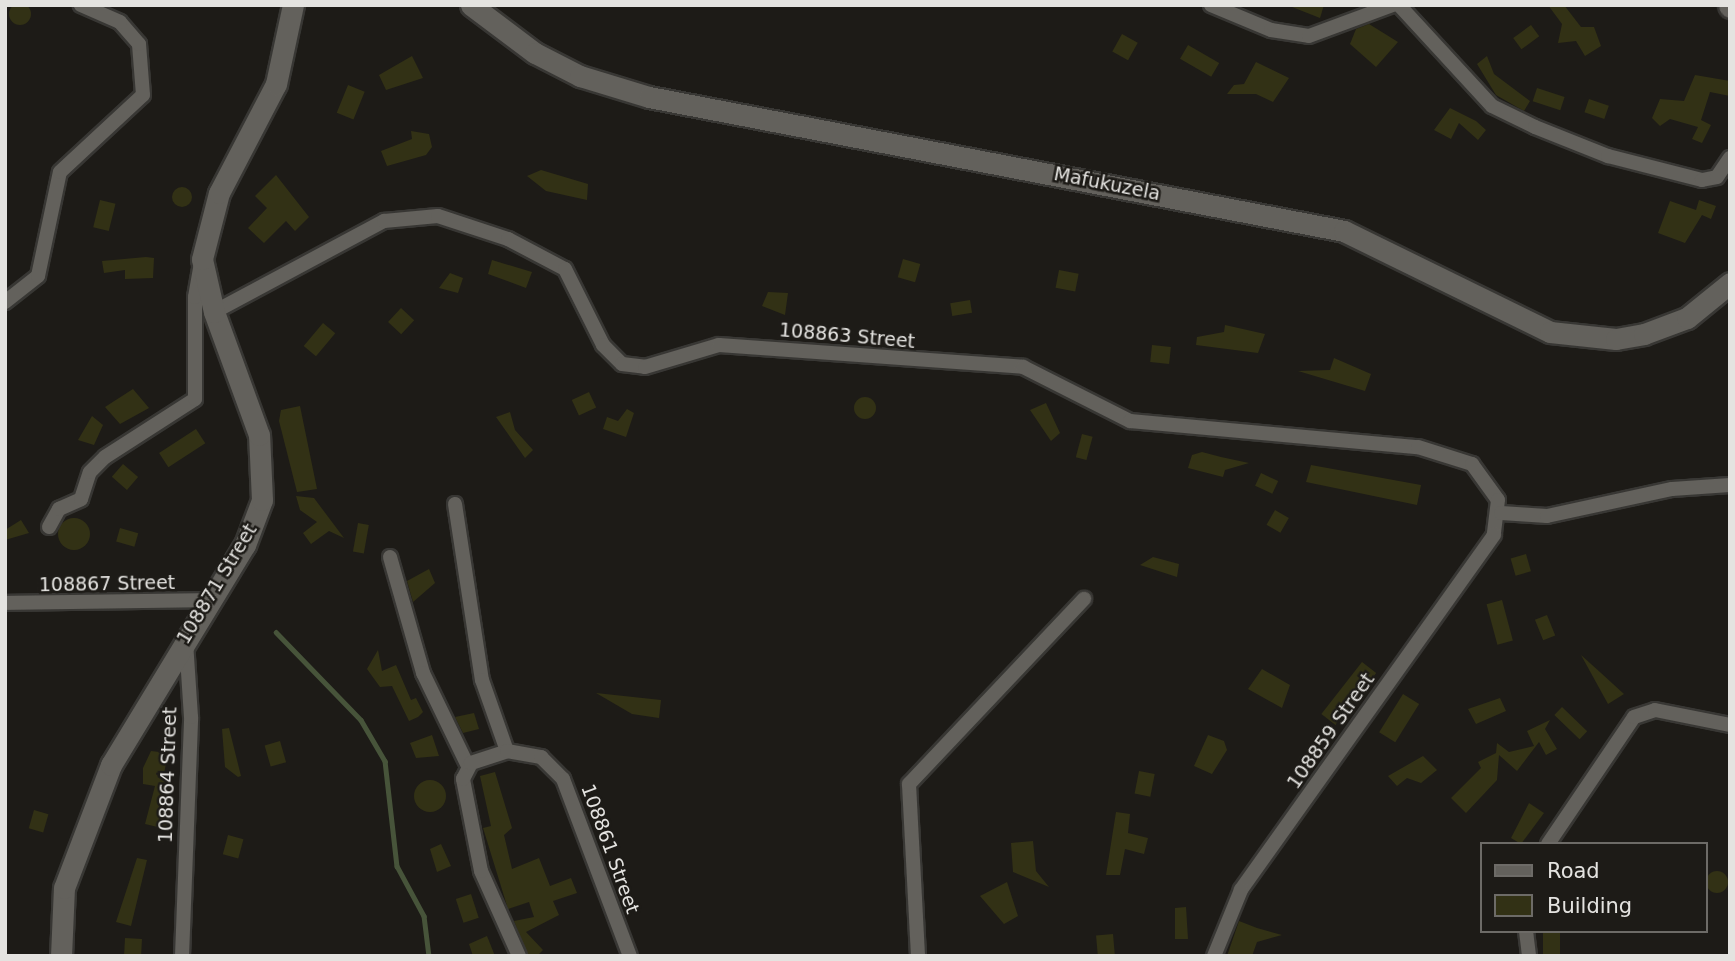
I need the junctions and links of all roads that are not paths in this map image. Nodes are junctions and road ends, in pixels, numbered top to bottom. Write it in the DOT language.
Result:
graph roads {
  1 [pos="81,5"];
  2 [pos="293,5"];
  3 [pos="471,5"];
  4 [pos="1211,5"];
  5 [pos="1392,5"];
  6 [pos="1399,5"];
  7 [pos="1730,158"];
  8 [pos="202,259"];
  9 [pos="1730,283"];
  10 [pos="5,302"];
  11 [pos="214,312"];
  12 [pos="1730,485"];
  13 [pos="455,504"];
  14 [pos="1501,513"];
  15 [pos="49,527"];
  16 [pos="390,558"];
  17 [pos="1084,599"];
  18 [pos="209,600"];
  19 [pos="5,603"];
  20 [pos="186,637"];
  21 [pos="1730,725"];
  22 [pos="508,751"];
  23 [pos="468,766"];
  24 [pos="1549,842"];
  25 [pos="1526,933"];
  26 [pos="623,941"];
  27 [pos="61,956"];
  28 [pos="182,956"];
  29 [pos="519,956"];
  30 [pos="613,956"];
  31 [pos="630,956"];
  32 [pos="918,956"];
  33 [pos="1214,956"];
  34 [pos="1529,956"];
  1 -- 10 [label="street"];
  2 -- 8 [label="main road, 108871 Street"];
  3 -- 9 [label="main road, Mafukuzela"];
  4 -- 5 [label="street"];
  6 -- 7 [label="street"];
  8 -- 11 [label="main road, 108871 Street"];
  8 -- 15 [label="street"];
  11 -- 14 [label="street, 108863 Street"];
  11 -- 18 [label="main road, 108871 Street"];
  12 -- 14 [label="street"];
  13 -- 22 [label="street"];
  14 -- 33 [label="street, 108859 Street"];
  16 -- 23 [label="street"];
  17 -- 32 [label="street"];
  18 -- 19 [label="street, 108867 Street"];
  18 -- 20 [label="main road, 108871 Street"];
  20 -- 27 [label="main road, 108871 Street"];
  20 -- 28 [label="street, 108864 Street"];
  21 -- 24 [label="street"];
  22 -- 23 [label="street"];
  22 -- 26 [label="street, 108861 Street"];
  23 -- 29 [label="street"];
  25 -- 34 [label="street"];
  26 -- 30 [label="street"];
  26 -- 31 [label="street, 108861 Street"];
}
